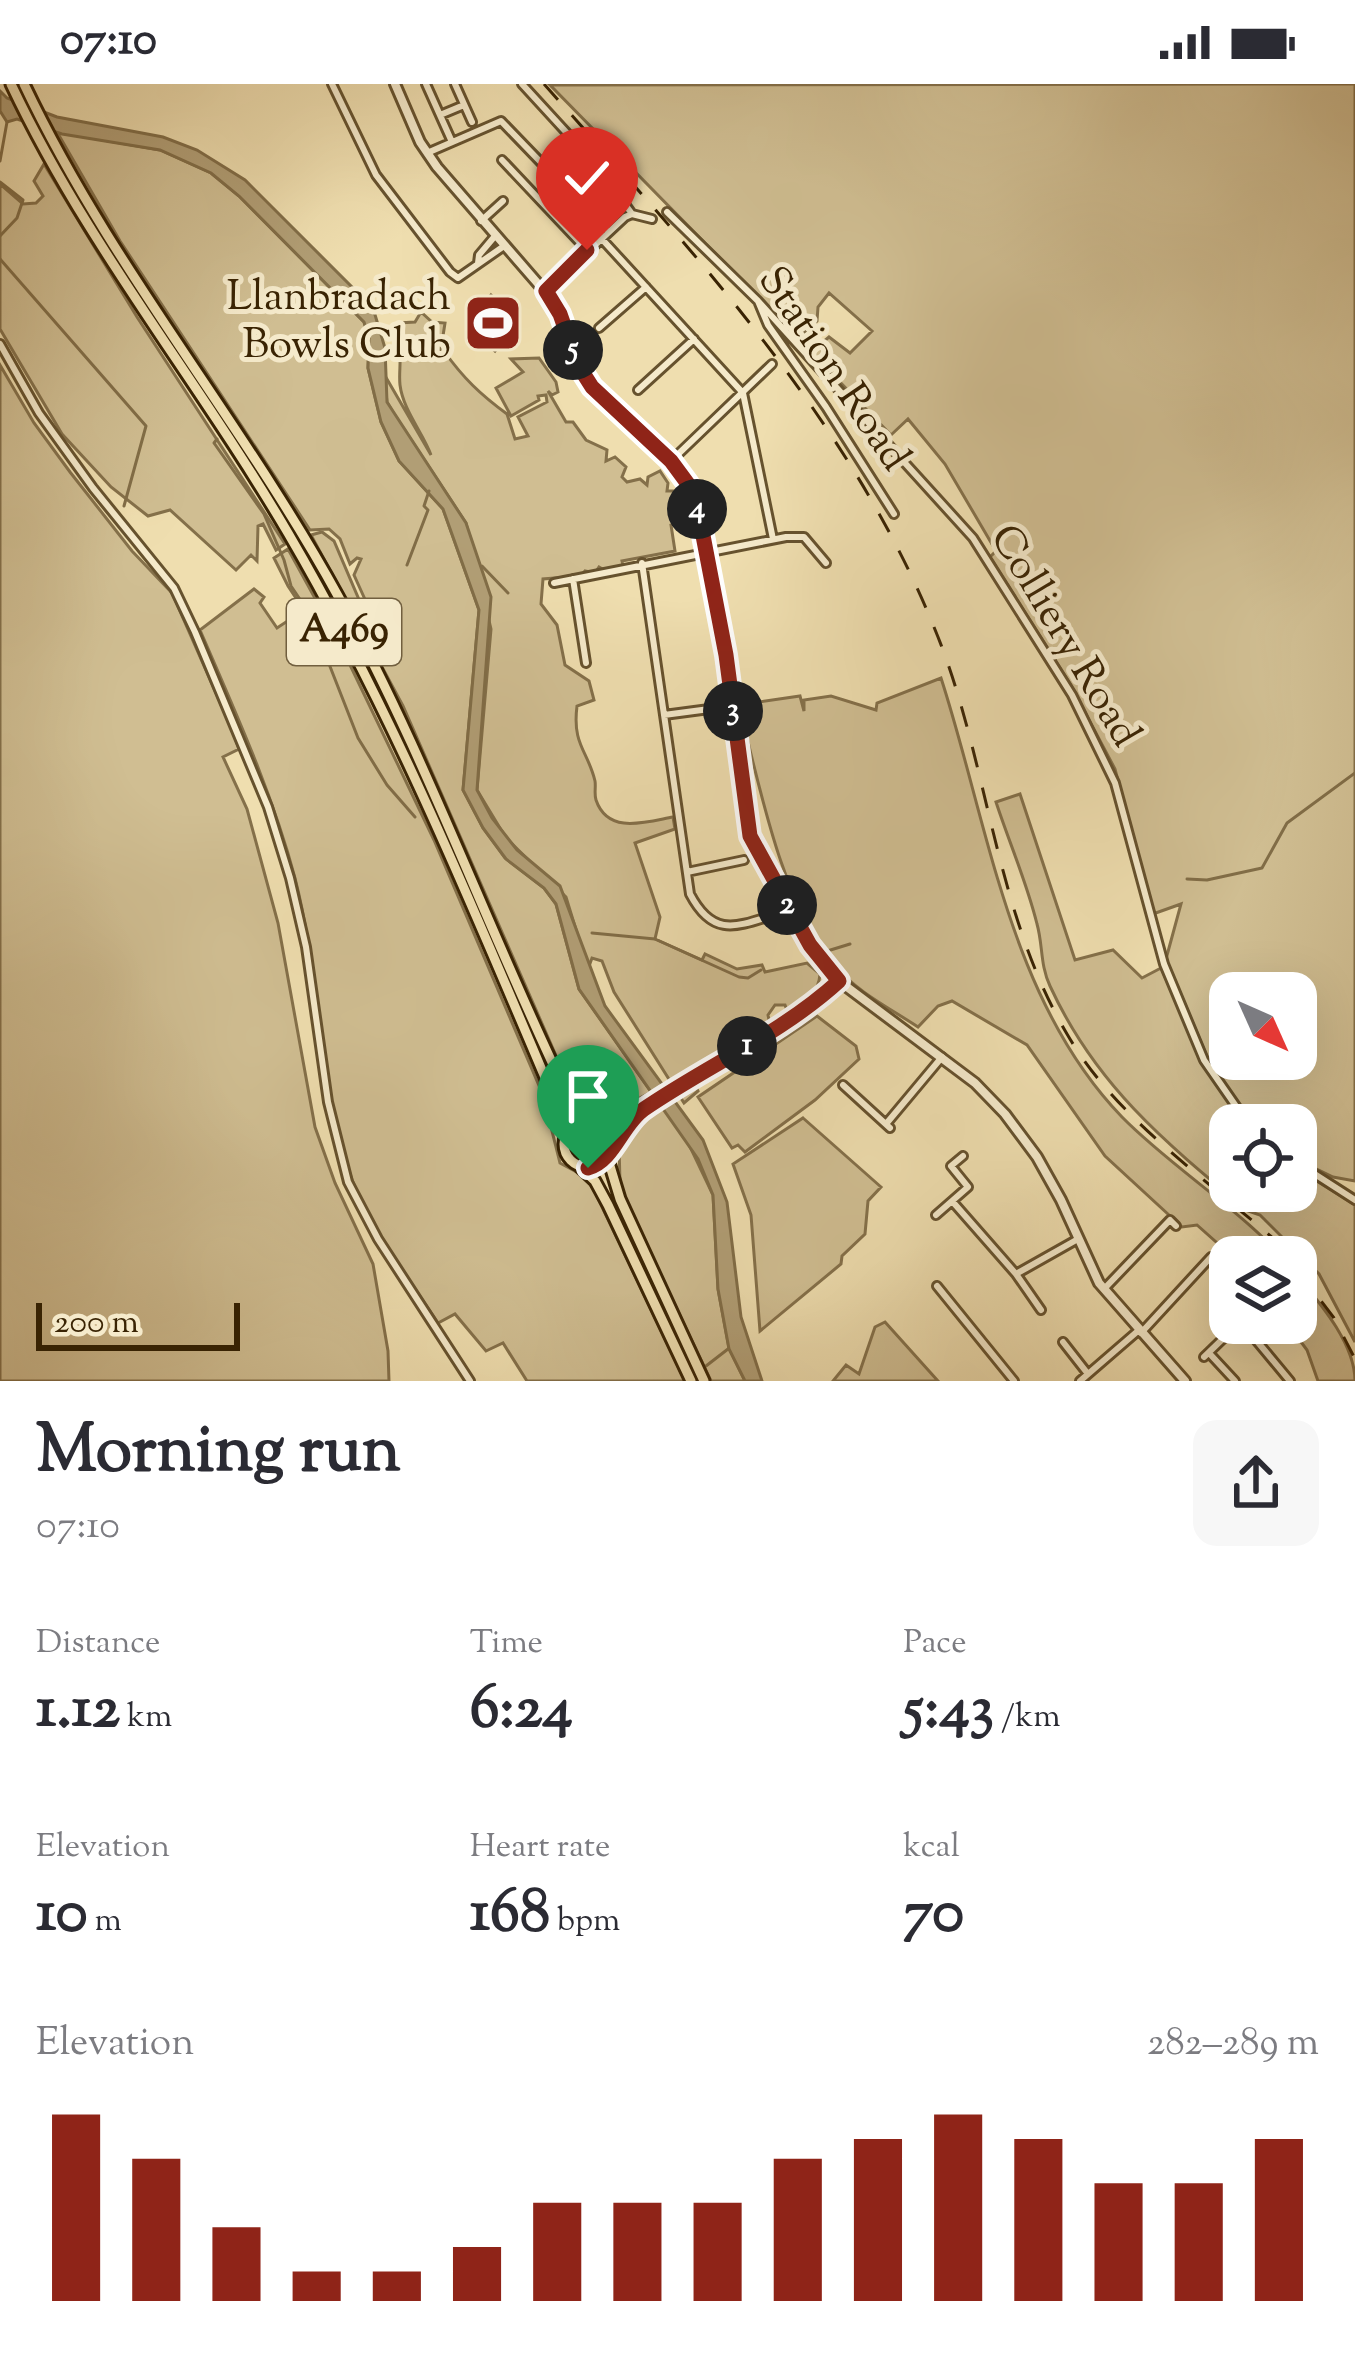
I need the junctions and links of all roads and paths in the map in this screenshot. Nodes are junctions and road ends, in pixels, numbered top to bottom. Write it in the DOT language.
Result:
graph roads {
  1 [pos="11,84"];
  2 [pos="25,84"];
  3 [pos="332,84"];
  4 [pos="395,84"];
  5 [pos="426,84"];
  6 [pos="454,84"];
  7 [pos="522,84"];
  8 [pos="464,105"];
  9 [pos="440,116"];
  10 [pos="472,122"];
  11 [pos="452,142"];
  12 [pos="427,153"];
  13 [pos="502,160"];
  14 [pos="503,200"];
  15 [pos="667,212"];
  16 [pos="632,214"];
  17 [pos="652,219"];
  18 [pos="481,221"];
  19 [pos="603,234"];
  20 [pos="495,236"];
  21 [pos="504,246"];
  22 [pos="587,250"];
  23 [pos="478,263"];
  24 [pos="458,278"];
  25 [pos="646,286"];
  26 [pos="456,287"];
  27 [pos="546,291"];
  28 [pos="758,302"];
  29 [pos="599,328"];
  30 [pos="694,339"];
  31 [pos="0,344"];
  32 [pos="772,364"];
  33 [pos="638,390"];
  34 [pos="743,393"];
  35 [pos="671,461"];
  36 [pos="894,514"];
  37 [pos="772,539"];
  38 [pos="705,551"];
  39 [pos="642,563"];
  40 [pos="826,563"];
  41 [pos="573,578"];
  42 [pos="554,583"];
  43 [pos="586,663"];
  44 [pos="732,703"];
  45 [pos="664,716"];
  46 [pos="744,860"];
  47 [pos="687,872"];
  48 [pos="770,916"];
  49 [pos="839,981"];
  50 [pos="942,1057"];
  51 [pos="843,1085"];
  52 [pos="1234,1104"];
  53 [pos="637,1113"];
  54 [pos="594,1122"];
  55 [pos="565,1135"];
  56 [pos="608,1153"];
  57 [pos="963,1156"];
  58 [pos="580,1167"];
  59 [pos="1317,1176"];
  60 [pos="1355,1200"];
  61 [pos="952,1201"];
  62 [pos="936,1215"];
  63 [pos="1177,1226"];
  64 [pos="1078,1239"];
  65 [pos="1209,1259"];
  66 [pos="1016,1274"];
  67 [pos="937,1286"];
  68 [pos="1104,1289"];
  69 [pos="1041,1310"];
  70 [pos="1140,1331"];
  71 [pos="1063,1342"];
  72 [pos="1088,1374"];
  73 [pos="470,1381"];
  74 [pos="691,1381"];
  75 [pos="704,1381"];
  76 [pos="1014,1381"];
  77 [pos="1079,1381"];
  78 [pos="1185,1381"];
  79 [pos="1235,1381"];
  80 [pos="1290,1381"];
  1 -- 55 [label="main road, A469"];
  2 -- 54 [label="main road, A469"];
  3 -- 24 [label="street"];
  4 -- 12 [label="street"];
  5 -- 9 [label="street"];
  6 -- 8 [label="street"];
  7 -- 16 [label="street"];
  8 -- 9 [label="street"];
  8 -- 10 [label="street"];
  9 -- 11 [label="street"];
  11 -- 12 [label="street"];
  11 -- 19 [label="street"];
  12 -- 18 [label="street"];
  13 -- 22 [label="street"];
  14 -- 18 [label="street"];
  15 -- 28 [label="street, Station Road"];
  16 -- 17 [label="street"];
  16 -- 19 [label="street"];
  18 -- 20 [label="street"];
  19 -- 22 [label="street"];
  19 -- 25 [label="street"];
  20 -- 21 [label="street"];
  20 -- 23 [label="street"];
  21 -- 23 [label="street"];
  21 -- 27 [label="street"];
  22 -- 27 [label="street"];
  23 -- 24 [label="street"];
  24 -- 26 [label="street"];
  25 -- 29 [label="street"];
  25 -- 30 [label="street"];
  27 -- 35 [label="street"];
  28 -- 36 [label="street, Station Road"];
  28 -- 52 [label="street, Colliery Road"];
  30 -- 33 [label="street"];
  30 -- 34 [label="street"];
  31 -- 73 [label="street"];
  32 -- 34 [label="street"];
  34 -- 35 [label="street"];
  34 -- 37 [label="street"];
  35 -- 38 [label="street"];
  37 -- 38 [label="street"];
  37 -- 40 [label="street"];
  38 -- 39 [label="street"];
  38 -- 44 [label="street"];
  39 -- 41 [label="street"];
  39 -- 45 [label="street"];
  41 -- 42 [label="street"];
  41 -- 43 [label="street"];
  44 -- 45 [label="street"];
  44 -- 49 [label="street"];
  45 -- 47 [label="street"];
  46 -- 47 [label="street"];
  47 -- 48 [label="street"];
  49 -- 50 [label="street"];
  49 -- 53 [label="street"];
  50 -- 51 [label="street"];
  50 -- 64 [label="street"];
  53 -- 54 [label="street"];
  53 -- 56 [label="street"];
  54 -- 55 [label="main road"];
  54 -- 56 [label="main road"];
  55 -- 58 [label="main road"];
  56 -- 58 [label="main road"];
  56 -- 75 [label="main road"];
  57 -- 61 [label="street"];
  58 -- 74 [label="main road"];
  59 -- 60 [label="street"];
  61 -- 62 [label="street"];
  61 -- 66 [label="street"];
  63 -- 68 [label="street"];
  64 -- 66 [label="street"];
  64 -- 68 [label="street"];
  65 -- 70 [label="street"];
  66 -- 69 [label="street"];
  67 -- 76 [label="street"];
  68 -- 70 [label="street"];
  70 -- 72 [label="street"];
  70 -- 78 [label="street"];
  71 -- 72 [label="street"];
  72 -- 77 [label="street"];
  79 -- 80 [label="street"];
}
